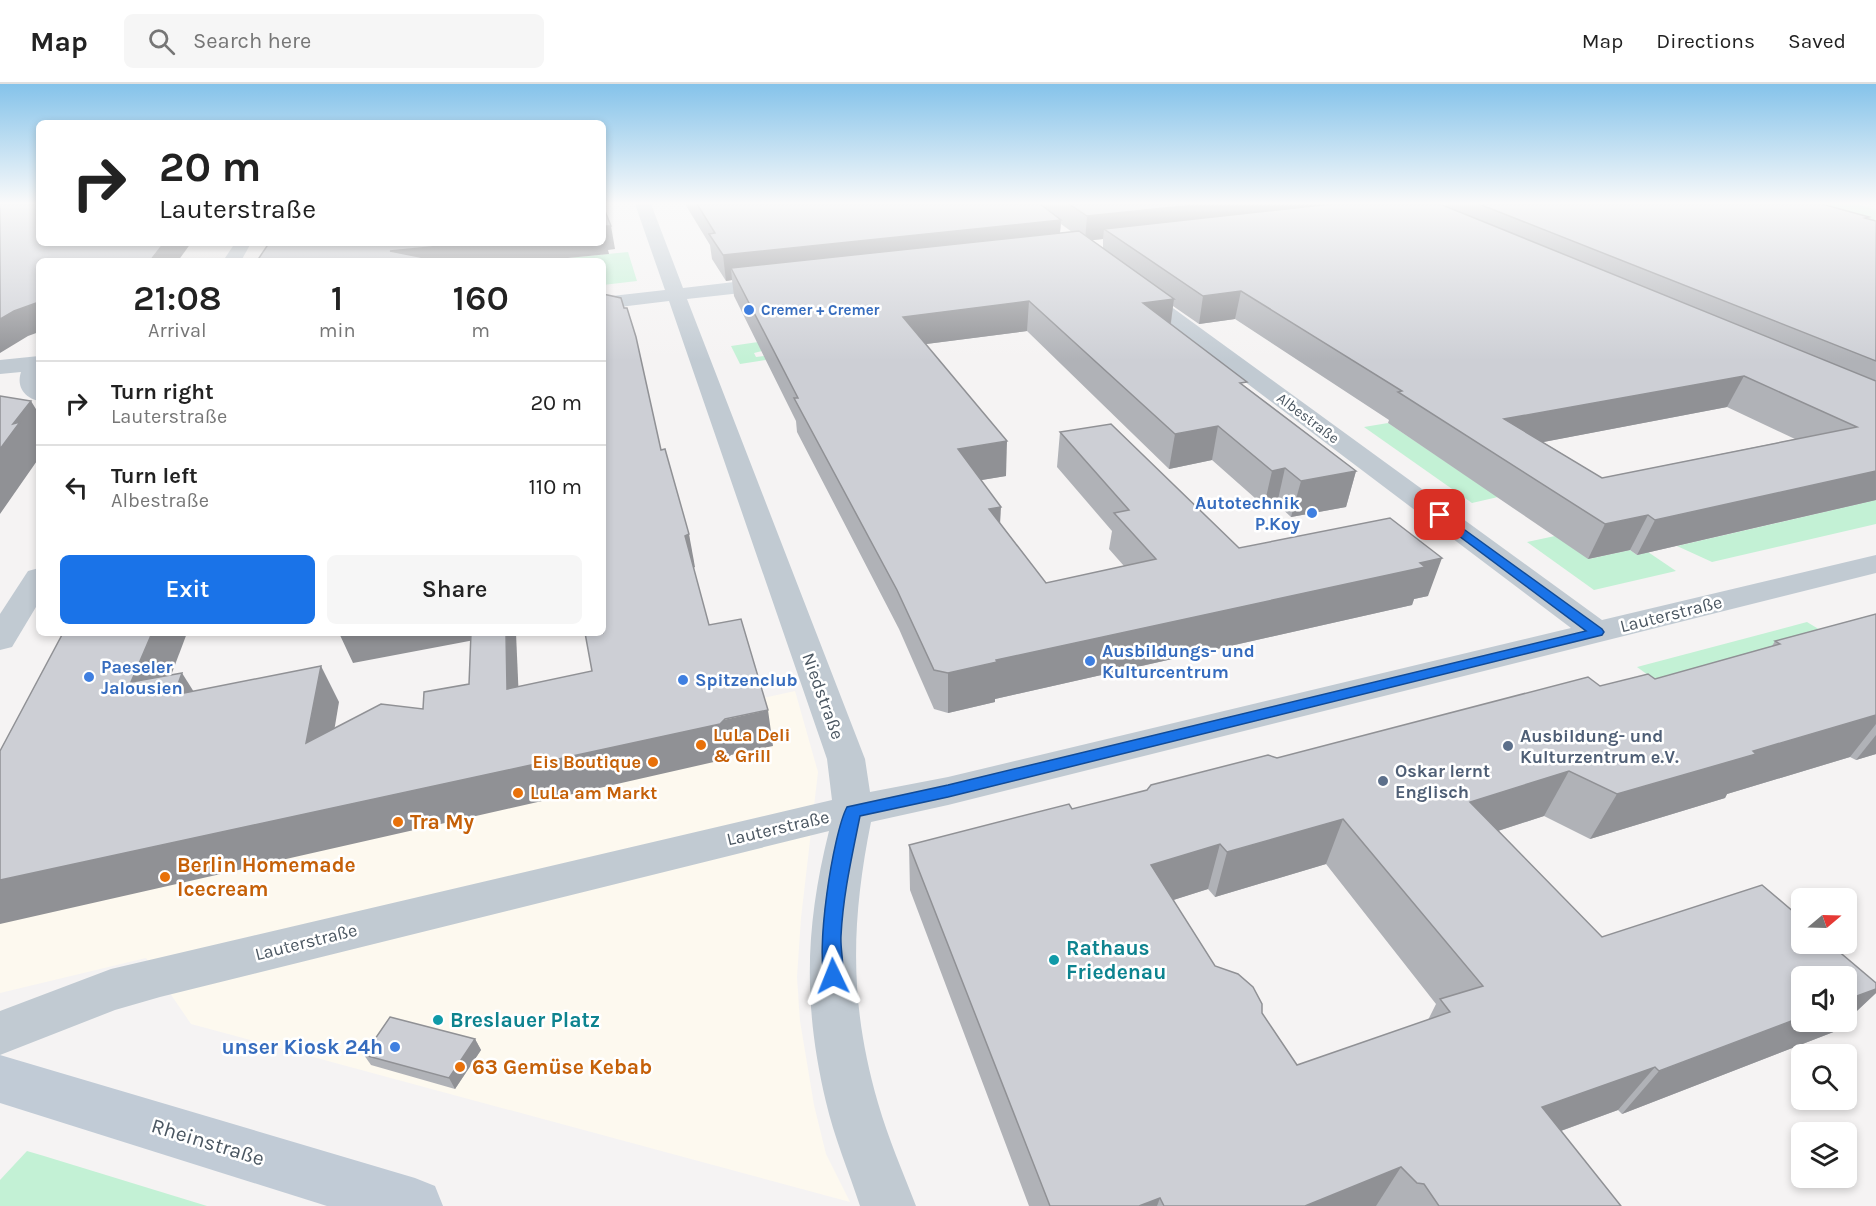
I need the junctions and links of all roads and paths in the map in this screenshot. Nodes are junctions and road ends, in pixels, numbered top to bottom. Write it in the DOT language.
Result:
graph roads {
  1 [pos="663,256"];
  2 [pos="799,281"];
  3 [pos="1123,281"];
  4 [pos="677,294"];
  5 [pos="606,303"];
  6 [pos="36,364"];
  7 [pos="0,368"];
  8 [pos="36,368"];
  9 [pos="36,392"];
  10 [pos="1876,564"];
  11 [pos="36,582"];
  12 [pos="1597,632"];
  13 [pos="0,640"];
  14 [pos="853,812"];
  15 [pos="0,1033"];
  16 [pos="0,1079"];
  17 [pos="416,1206"];
  18 [pos="888,1206"];
  1 -- 4 [label="street, Niedstraße"];
  2 -- 4 [label="street"];
  3 -- 12 [label="street, Albestraße"];
  4 -- 5 [label="street"];
  4 -- 14 [label="street, Niedstraße"];
  6 -- 7 [label="street"];
  8 -- 9 [label="street"];
  10 -- 12 [label="street, Lauterstraße"];
  11 -- 13 [label="street"];
  12 -- 14 [label="street, Lauterstraße"];
  14 -- 15 [label="street, Lauterstraße"];
  14 -- 18 [label="street, Niedstraße"];
  16 -- 17 [label="street, Rheinstraße"];
}
